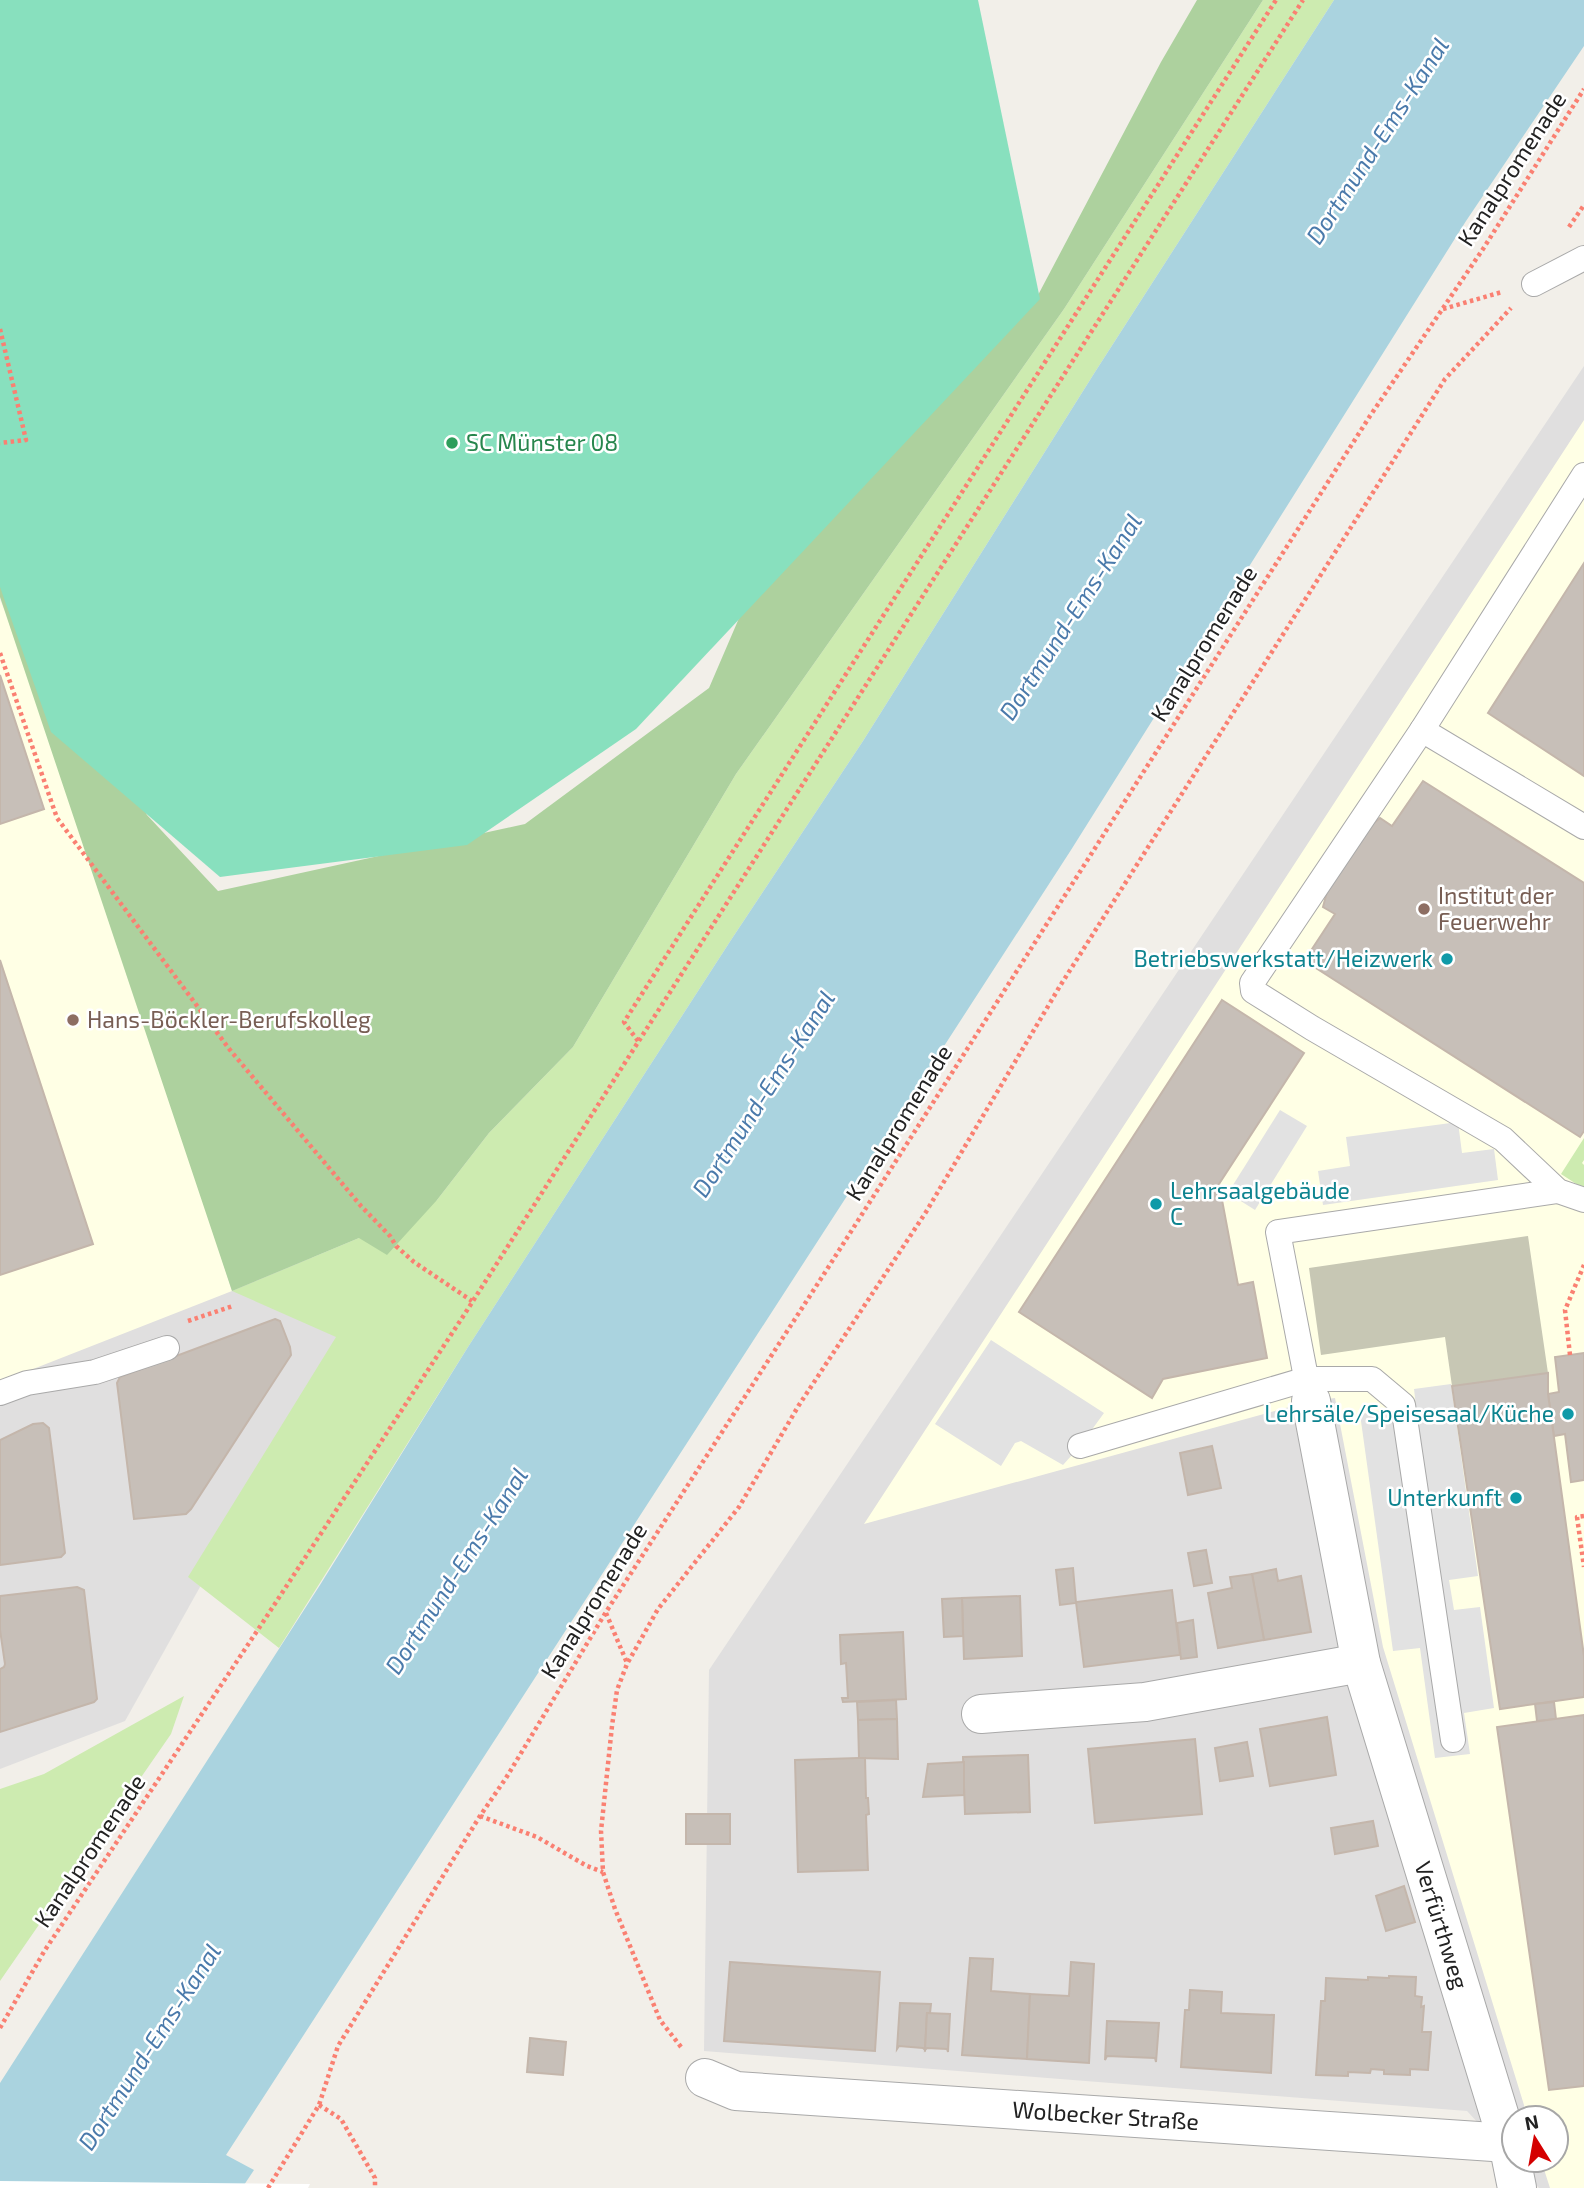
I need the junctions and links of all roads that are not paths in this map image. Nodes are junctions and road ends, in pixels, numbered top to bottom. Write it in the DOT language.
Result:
graph roads {
  1 [pos="1584,258"];
  2 [pos="1534,284"];
  3 [pos="1584,475"];
  4 [pos="1422,730"];
  5 [pos="1584,827"];
  6 [pos="1558,1191"];
  7 [pos="1584,1200"];
  8 [pos="167,1349"];
  9 [pos="1309,1390"];
  10 [pos="0,1393"];
  11 [pos="1080,1446"];
  12 [pos="1361,1664"];
  13 [pos="981,1714"];
  14 [pos="1453,1740"];
  15 [pos="705,2078"];
  16 [pos="1500,2117"];
  17 [pos="1500,2142"];
  1 -- 2 [label="lane"];
  3 -- 4 [label="lane"];
  4 -- 5 [label="lane"];
  4 -- 6 [label="lane"];
  6 -- 7 [label="lane"];
  6 -- 9 [label="lane"];
  8 -- 10 [label="lane"];
  9 -- 11 [label="lane"];
  9 -- 12 [label="street, Verfürthweg"];
  9 -- 14 [label="lane"];
  12 -- 13 [label="street"];
  12 -- 16 [label="street, Verfürthweg"];
  15 -- 17 [label="street, Wolbecker Straße"];
}
